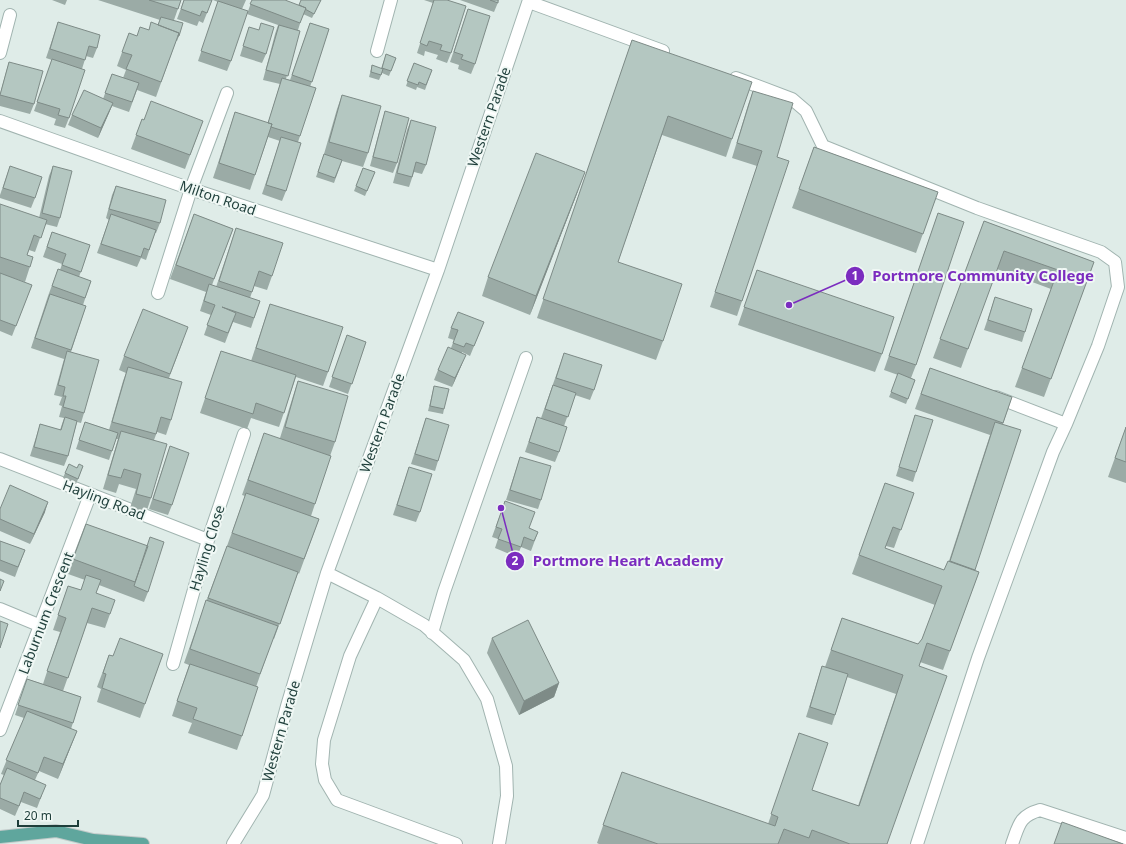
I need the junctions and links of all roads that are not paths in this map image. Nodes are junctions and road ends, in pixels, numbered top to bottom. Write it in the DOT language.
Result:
graph roads {
  1 [pos="391,0"];
  2 [pos="529,1"];
  3 [pos="10,15"];
  4 [pos="377,51"];
  5 [pos="0,53"];
  6 [pos="671,54"];
  7 [pos="724,73"];
  8 [pos="227,92"];
  9 [pos="0,121"];
  10 [pos="191,189"];
  11 [pos="438,270"];
  12 [pos="158,293"];
  13 [pos="526,358"];
  14 [pos="986,393"];
  15 [pos="1066,424"];
  16 [pos="244,434"];
  17 [pos="0,459"];
  18 [pos="90,495"];
  19 [pos="208,540"];
  20 [pos="327,573"];
  21 [pos="377,598"];
  22 [pos="0,609"];
  23 [pos="41,626"];
  24 [pos="432,633"];
  25 [pos="173,664"];
  26 [pos="0,730"];
  27 [pos="0,837"];
  28 [pos="1126,838"];
  29 [pos="143,844"];
  30 [pos="233,844"];
  31 [pos="456,844"];
  32 [pos="499,844"];
  33 [pos="917,844"];
  34 [pos="1012,844"];
  1 -- 4 [label="street"];
  2 -- 6 [label="street"];
  2 -- 11 [label="street, Western Parade"];
  3 -- 5 [label="street"];
  7 -- 15 [label="street"];
  8 -- 10 [label="street"];
  9 -- 10 [label="street, Milton Road"];
  10 -- 11 [label="street, Milton Road"];
  10 -- 12 [label="street"];
  11 -- 20 [label="street, Western Parade"];
  13 -- 24 [label="street"];
  14 -- 15 [label="street"];
  15 -- 33 [label="street"];
  16 -- 19 [label="street, Hayling Close"];
  17 -- 18 [label="street, Hayling Road"];
  18 -- 19 [label="street, Hayling Road"];
  18 -- 23 [label="street, Laburnum Crescent"];
  19 -- 25 [label="street, Hayling Close"];
  20 -- 21 [label="street"];
  20 -- 30 [label="street, Western Parade"];
  21 -- 24 [label="street"];
  21 -- 31 [label="street"];
  22 -- 23 [label="street"];
  23 -- 26 [label="street, Laburnum Crescent"];
  24 -- 32 [label="street"];
  27 -- 29 [label="main road"];
  28 -- 34 [label="street"];
}
